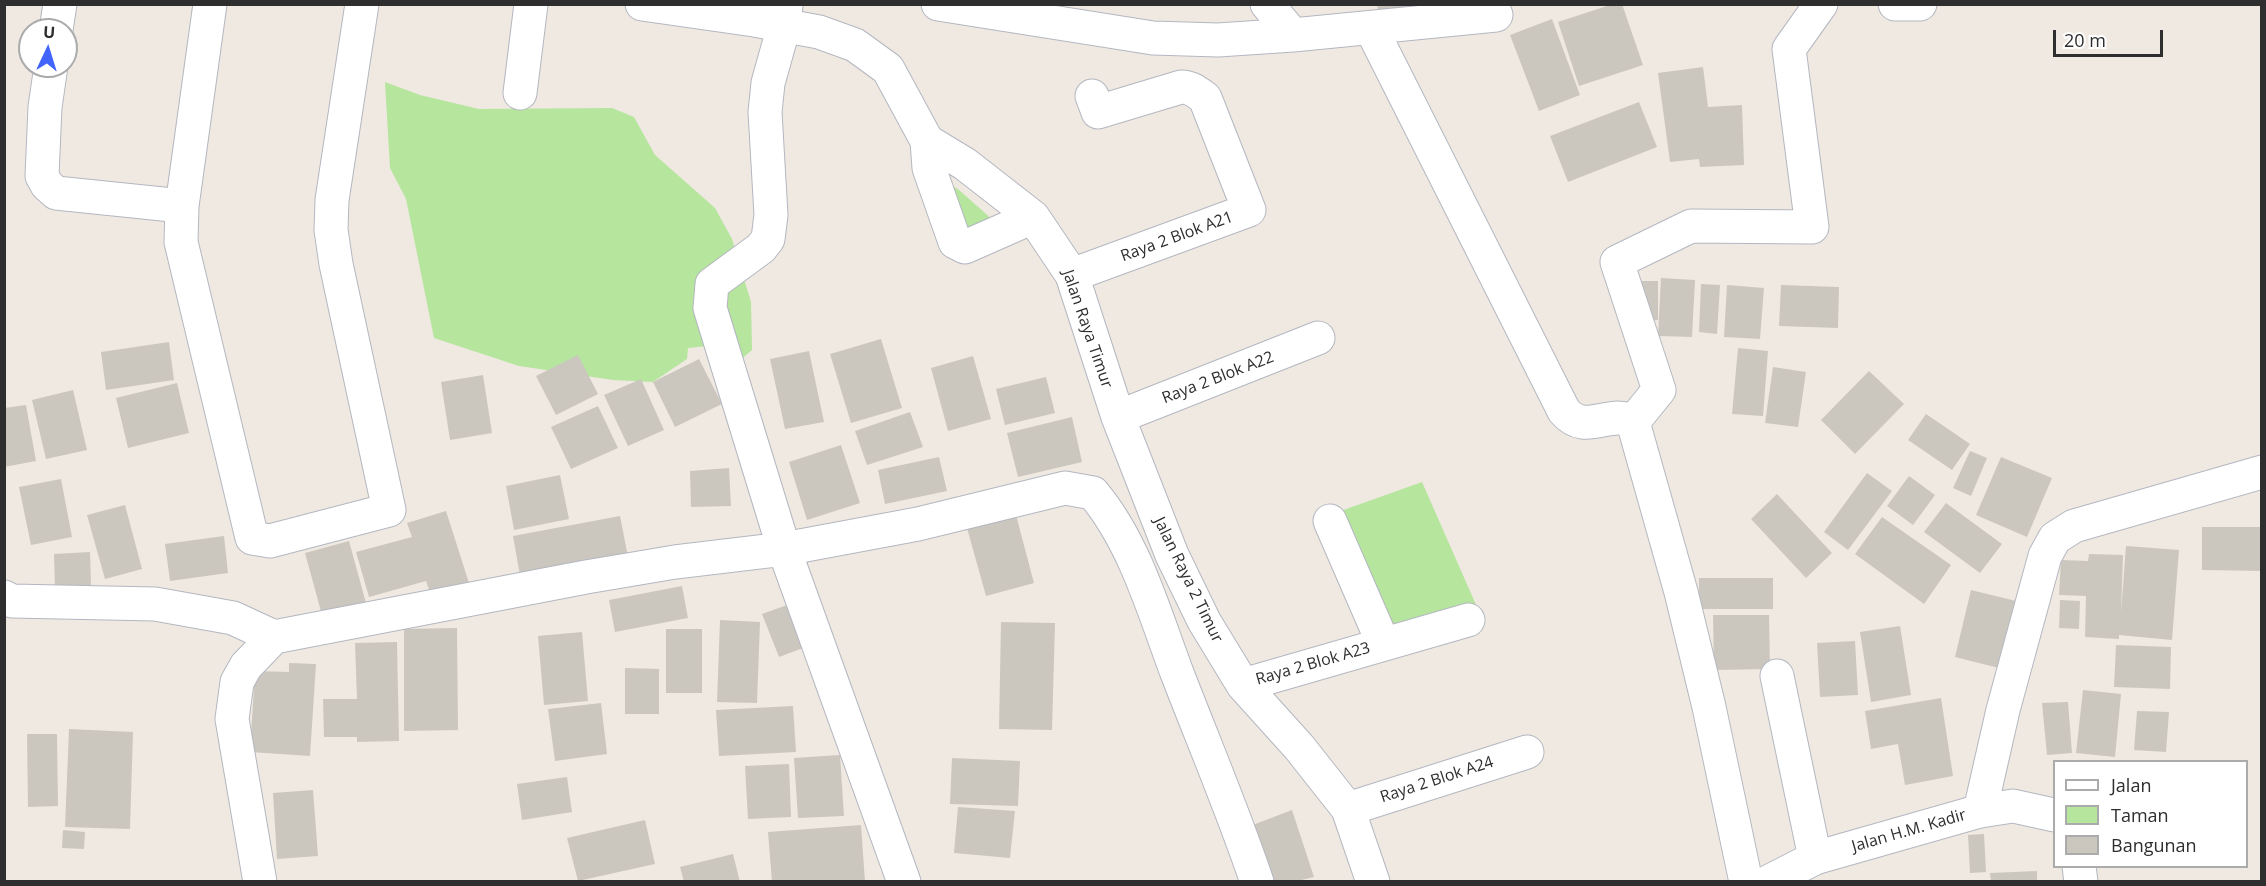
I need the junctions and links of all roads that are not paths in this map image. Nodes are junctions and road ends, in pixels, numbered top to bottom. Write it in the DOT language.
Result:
graph roads {
  1 [pos="210,4"];
  2 [pos="362,4"];
  3 [pos="531,4"];
  4 [pos="642,4"];
  5 [pos="938,4"];
  6 [pos="1267,4"];
  7 [pos="1821,4"];
  8 [pos="1895,4"];
  9 [pos="1920,4"];
  10 [pos="785,15"];
  11 [pos="1496,15"];
  12 [pos="1371,28"];
  13 [pos="1293,34"];
  14 [pos="49,78"];
  15 [pos="520,93"];
  16 [pos="1092,96"];
  17 [pos="927,141"];
  18 [pos="182,206"];
  19 [pos="1033,217"];
  20 [pos="1072,275"];
  21 [pos="1318,339"];
  22 [pos="1118,417"];
  23 [pos="1633,422"];
  24 [pos="2262,472"];
  25 [pos="1330,521"];
  26 [pos="784,549"];
  27 [pos="4,597"];
  28 [pos="1468,620"];
  29 [pos="274,637"];
  30 [pos="1383,643"];
  31 [pos="1777,676"];
  32 [pos="1243,685"];
  33 [pos="1527,752"];
  34 [pos="1348,809"];
  35 [pos="1980,811"];
  36 [pos="2053,815"];
  37 [pos="1815,858"];
  38 [pos="260,882"];
  39 [pos="904,882"];
  40 [pos="1257,882"];
  41 [pos="1373,882"];
  42 [pos="1746,882"];
  43 [pos="1768,882"];
  1 -- 18 [label="street"];
  2 -- 18 [label="street"];
  3 -- 15 [label="street"];
  4 -- 10 [label="street"];
  5 -- 13 [label="street"];
  6 -- 13 [label="street"];
  7 -- 23 [label="street"];
  8 -- 9 [label="street"];
  10 -- 17 [label="street"];
  10 -- 26 [label="street"];
  11 -- 12 [label="street"];
  12 -- 13 [label="street"];
  12 -- 23 [label="street"];
  14 -- 18 [label="street"];
  16 -- 20 [label="street, Raya 2 Blok A21"];
  17 -- 19 [label="street, Jalan Raya Timur"];
  17 -- 19 [label="street"];
  19 -- 20 [label="street, Jalan Raya Timur"];
  20 -- 22 [label="street, Jalan Raya Timur"];
  21 -- 22 [label="street, Raya 2 Blok A22"];
  22 -- 32 [label="street, Jalan Raya 2 Timur"];
  23 -- 42 [label="street"];
  24 -- 35 [label="street"];
  25 -- 30 [label="street, Raya 2 Blok A23"];
  26 -- 29 [label="street"];
  26 -- 39 [label="street"];
  26 -- 40 [label="street"];
  27 -- 29 [label="street"];
  28 -- 30 [label="street, Raya 2 Blok A23"];
  29 -- 38 [label="street"];
  30 -- 32 [label="street, Raya 2 Blok A23"];
  31 -- 37 [label="street"];
  32 -- 34 [label="street, Jalan Raya 2 Timur"];
  33 -- 34 [label="street, Raya 2 Blok A24"];
  34 -- 41 [label="street, Jalan Raya 2 Timur"];
  35 -- 36 [label="street, Jalan H.M. Kadir"];
  35 -- 37 [label="street, Jalan H.M. Kadir"];
  37 -- 43 [label="street, Jalan H.M. Kadir"];
}
